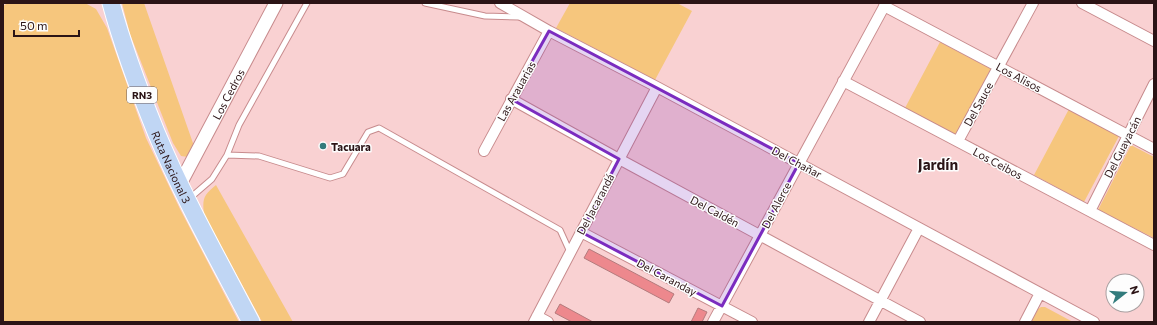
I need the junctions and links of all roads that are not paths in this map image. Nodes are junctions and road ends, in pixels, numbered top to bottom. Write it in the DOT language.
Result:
graph roads {
  1 [pos="111,3"];
  2 [pos="276,3"];
  3 [pos="307,3"];
  4 [pos="425,3"];
  5 [pos="500,3"];
  6 [pos="1033,3"];
  7 [pos="1082,3"];
  8 [pos="885,4"];
  9 [pos="527,18"];
  10 [pos="549,31"];
  11 [pos="1154,41"];
  12 [pos="998,66"];
  13 [pos="843,81"];
  14 [pos="1154,84"];
  15 [pos="657,87"];
  16 [pos="511,99"];
  17 [pos="1128,135"];
  18 [pos="958,141"];
  19 [pos="1154,149"];
  20 [pos="484,151"];
  21 [pos="227,155"];
  22 [pos="619,159"];
  23 [pos="798,163"];
  24 [pos="180,184"];
  25 [pos="188,201"];
  26 [pos="1090,211"];
  27 [pos="919,228"];
  28 [pos="581,232"];
  29 [pos="760,235"];
  30 [pos="1154,245"];
  31 [pos="570,253"];
  32 [pos="1040,293"];
  33 [pos="880,300"];
  34 [pos="722,306"];
  35 [pos="536,319"];
  36 [pos="251,322"];
  37 [pos="548,322"];
  38 [pos="713,322"];
  39 [pos="752,322"];
  40 [pos="869,322"];
  41 [pos="920,322"];
  42 [pos="1025,322"];
  43 [pos="1094,322"];
  1 -- 24 [label="highway, Ruta Nacional 3 / RN3"];
  2 -- 24 [label="street, Los Cedros"];
  3 -- 21 [label="lane"];
  4 -- 9 [label="lane"];
  5 -- 9 [label="street, Del Chañar"];
  6 -- 12 [label="street, Del Sauce"];
  7 -- 11 [label="street"];
  8 -- 12 [label="street, Los Alisos"];
  8 -- 13 [label="street, Del Alerce"];
  9 -- 10 [label="street, Del Chañar"];
  10 -- 15 [label="street, Del Chañar"];
  10 -- 16 [label="street, Las Arauarias"];
  12 -- 17 [label="street, Los Alisos"];
  12 -- 18 [label="street, Del Sauce"];
  13 -- 18 [label="street, Los Ceibos"];
  13 -- 23 [label="street, Del Alerce"];
  14 -- 17 [label="street, Del Guayacán"];
  15 -- 22 [label="street, Del Jacarandá"];
  15 -- 23 [label="street, Del Chañar"];
  16 -- 20 [label="street, Las Arauarias"];
  16 -- 22 [label="street, Del Caldén"];
  17 -- 19 [label="street, Los Alisos"];
  17 -- 26 [label="street, Del Guayacán"];
  18 -- 26 [label="street, Los Ceibos"];
  21 -- 25 [label="lane"];
  21 -- 31 [label="lane"];
  22 -- 28 [label="street, Del Jacarandá"];
  22 -- 29 [label="street, Del Caldén"];
  23 -- 27 [label="street, Del Chañar"];
  23 -- 29 [label="street, Del Alerce"];
  24 -- 25 [label="highway, Ruta Nacional 3 / RN3"];
  25 -- 36 [label="highway, Ruta Nacional 3 / RN3"];
  26 -- 30 [label="street, Los Ceibos"];
  27 -- 32 [label="street, Del Chañar"];
  27 -- 33 [label="street"];
  28 -- 31 [label="street, Del Jacarandá"];
  28 -- 34 [label="street, Del Caranday"];
  29 -- 33 [label="street, Del Caldén"];
  29 -- 34 [label="street, Del Alerce"];
  31 -- 35 [label="street, Del Jacarandá"];
  32 -- 42 [label="street"];
  32 -- 43 [label="street, Del Chañar"];
  33 -- 40 [label="street"];
  33 -- 41 [label="street, Del Caldén"];
  34 -- 38 [label="street, Del Alerce"];
  34 -- 39 [label="street, Del Caranday"];
  35 -- 37 [label="street"];
}
